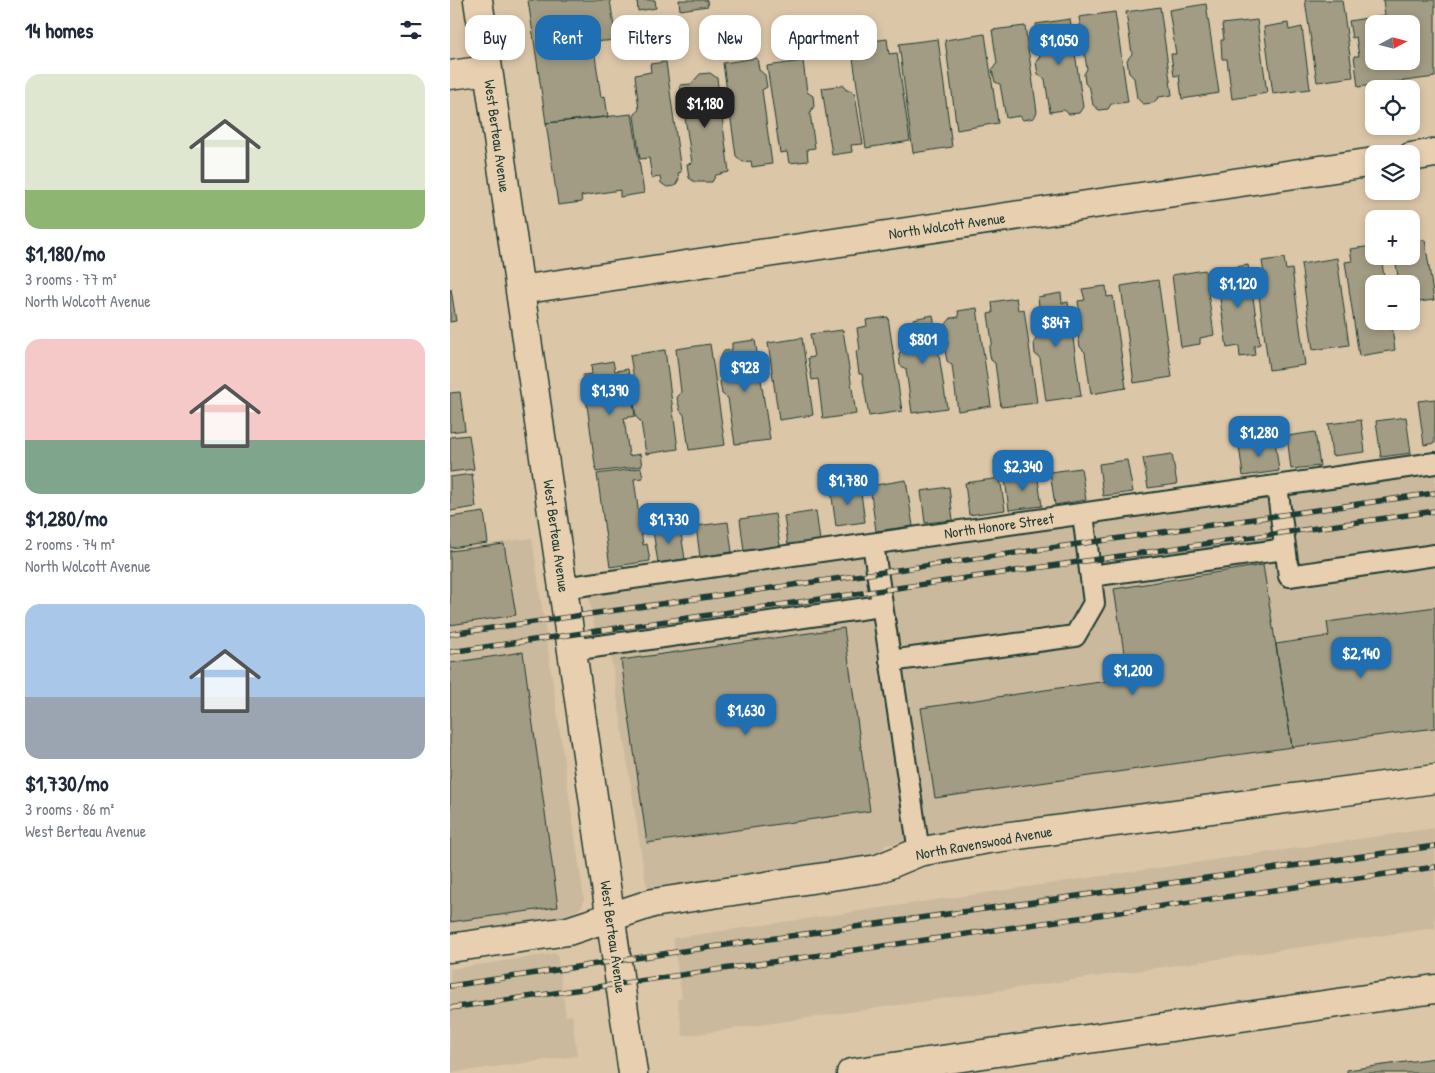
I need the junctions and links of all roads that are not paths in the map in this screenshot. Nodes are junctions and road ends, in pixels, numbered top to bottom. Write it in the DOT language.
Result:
graph roads {
  1 [pos="478,0"];
  2 [pos="488,70"];
  3 [pos="450,75"];
  4 [pos="1435,153"];
  5 [pos="1420,156"];
  6 [pos="1365,163"];
  7 [pos="520,290"];
  8 [pos="1435,463"];
  9 [pos="1278,486"];
  10 [pos="1083,514"];
  11 [pos="872,544"];
  12 [pos="1285,549"];
  13 [pos="1435,555"];
  14 [pos="1091,576"];
  15 [pos="563,588"];
  16 [pos="881,606"];
  17 [pos="572,650"];
  18 [pos="890,661"];
  19 [pos="1435,779"];
  20 [pos="919,852"];
  21 [pos="610,917"];
  22 [pos="450,948"];
  23 [pos="1435,989"];
  24 [pos="633,1073"];
  25 [pos="851,1073"];
  1 -- 2 [label="street, West Berteau Avenue"];
  2 -- 3 [label="street"];
  2 -- 7 [label="street, West Berteau Avenue"];
  4 -- 5 [label="street"];
  6 -- 7 [label="street, North Wolcott Avenue"];
  7 -- 15 [label="street, West Berteau Avenue"];
  8 -- 9 [label="lane, North Honore Street"];
  9 -- 10 [label="lane, North Honore Street"];
  9 -- 12 [label="lane"];
  10 -- 11 [label="lane, North Honore Street"];
  10 -- 14 [label="lane"];
  11 -- 15 [label="lane, North Honore Street"];
  11 -- 16 [label="lane"];
  12 -- 13 [label="lane"];
  12 -- 14 [label="lane"];
  14 -- 18 [label="lane"];
  15 -- 17 [label="street, West Berteau Avenue"];
  16 -- 17 [label="lane"];
  16 -- 18 [label="lane"];
  17 -- 21 [label="street, West Berteau Avenue"];
  18 -- 20 [label="lane"];
  19 -- 20 [label="street, North Ravenswood Avenue"];
  20 -- 21 [label="street, North Ravenswood Avenue"];
  21 -- 22 [label="street, North Ravenswood Avenue"];
  21 -- 24 [label="street, West Berteau Avenue"];
  23 -- 25 [label="street"];
}
